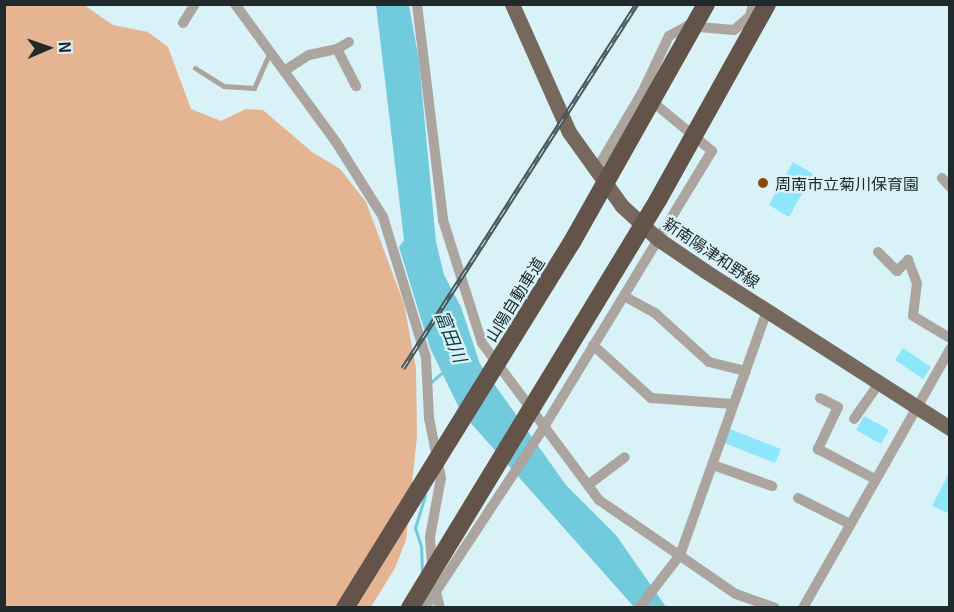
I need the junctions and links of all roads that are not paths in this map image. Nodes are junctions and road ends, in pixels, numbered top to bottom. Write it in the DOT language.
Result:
graph roads {
  1 [pos="195,4"];
  2 [pos="235,4"];
  3 [pos="417,4"];
  4 [pos="512,4"];
  5 [pos="706,4"];
  6 [pos="753,4"];
  7 [pos="767,4"];
  8 [pos="183,23"];
  9 [pos="350,42"];
  10 [pos="337,49"];
  11 [pos="270,52"];
  12 [pos="195,68"];
  13 [pos="284,71"];
  14 [pos="356,86"];
  15 [pos="642,93"];
  16 [pos="595,172"];
  17 [pos="658,239"];
  18 [pos="878,252"];
  19 [pos="624,296"];
  20 [pos="767,311"];
  21 [pos="950,338"];
  22 [pos="594,345"];
  23 [pos="950,349"];
  24 [pos="746,371"];
  25 [pos="880,382"];
  26 [pos="820,398"];
  27 [pos="733,404"];
  28 [pos="917,406"];
  29 [pos="854,419"];
  30 [pos="950,428"];
  31 [pos="543,429"];
  32 [pos="625,457"];
  33 [pos="713,465"];
  34 [pos="875,479"];
  35 [pos="588,485"];
  36 [pos="772,486"];
  37 [pos="798,498"];
  38 [pos="850,524"];
  39 [pos="680,555"];
  40 [pos="435,590"];
  41 [pos="345,608"];
  42 [pos="410,608"];
  43 [pos="425,608"];
  44 [pos="440,608"];
  45 [pos="639,608"];
  46 [pos="775,608"];
  47 [pos="803,608"];
  1 -- 8 [label="street"];
  2 -- 11 [label="street"];
  3 -- 31 [label="street"];
  4 -- 16 [label="main road, 新南陽津和野線"];
  5 -- 41 [label="highway, 山陽自動車道"];
  6 -- 15 [label="street"];
  7 -- 42 [label="highway"];
  9 -- 10 [label="street"];
  10 -- 13 [label="street"];
  10 -- 14 [label="street"];
  11 -- 12 [label="lane"];
  11 -- 13 [label="street"];
  13 -- 40 [label="street"];
  15 -- 16 [label="street"];
  15 -- 17 [label="street"];
  16 -- 17 [label="main road, 新南陽津和野線"];
  17 -- 19 [label="street"];
  17 -- 20 [label="main road, 新南陽津和野線"];
  18 -- 21 [label="street"];
  19 -- 22 [label="street"];
  19 -- 24 [label="street"];
  20 -- 24 [label="street"];
  20 -- 25 [label="main road, 新南陽津和野線"];
  22 -- 27 [label="street"];
  22 -- 31 [label="street"];
  23 -- 28 [label="street"];
  24 -- 27 [label="street"];
  25 -- 28 [label="main road, 新南陽津和野線"];
  25 -- 29 [label="street"];
  26 -- 34 [label="street"];
  27 -- 33 [label="street"];
  28 -- 30 [label="main road, 新南陽津和野線"];
  28 -- 34 [label="street"];
  31 -- 35 [label="street"];
  31 -- 40 [label="street"];
  32 -- 35 [label="street"];
  33 -- 36 [label="street"];
  33 -- 39 [label="street"];
  34 -- 38 [label="street"];
  35 -- 39 [label="street"];
  37 -- 38 [label="street"];
  38 -- 47 [label="street"];
  39 -- 45 [label="street"];
  39 -- 46 [label="street"];
  40 -- 43 [label="street"];
  40 -- 44 [label="street"];
}
